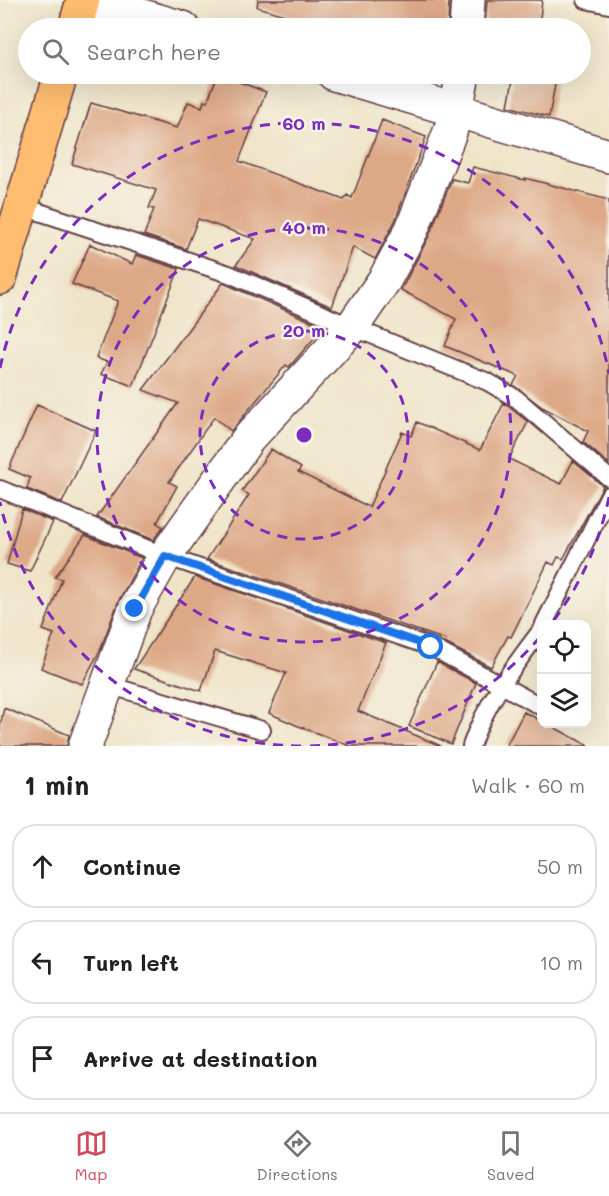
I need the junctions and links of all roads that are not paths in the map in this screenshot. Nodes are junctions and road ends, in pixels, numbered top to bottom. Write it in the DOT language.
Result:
graph roads {
  1 [pos="86,0"];
  2 [pos="468,0"];
  3 [pos="586,0"];
  4 [pos="609,4"];
  5 [pos="79,18"];
  6 [pos="148,18"];
  7 [pos="467,18"];
  8 [pos="58,84"];
  9 [pos="368,84"];
  10 [pos="461,84"];
  11 [pos="456,110"];
  12 [pos="609,156"];
  13 [pos="21,206"];
  14 [pos="0,278"];
  15 [pos="352,327"];
  16 [pos="609,478"];
  17 [pos="0,489"];
  18 [pos="609,495"];
  19 [pos="165,556"];
  20 [pos="546,620"];
  21 [pos="537,636"];
  22 [pos="108,685"];
  23 [pos="500,685"];
  24 [pos="537,704"];
  25 [pos="262,730"];
  26 [pos="85,746"];
  27 [pos="471,746"];
  1 -- 5 [label="highway"];
  1 -- 6 [label="street"];
  2 -- 7 [label="street"];
  3 -- 4 [label="lane"];
  8 -- 13 [label="highway"];
  9 -- 11 [label="street"];
  10 -- 11 [label="street"];
  11 -- 12 [label="street"];
  11 -- 15 [label="street"];
  13 -- 14 [label="highway"];
  13 -- 15 [label="lane"];
  15 -- 16 [label="lane"];
  15 -- 19 [label="street"];
  17 -- 19 [label="lane"];
  18 -- 20 [label="lane"];
  19 -- 22 [label="street"];
  19 -- 23 [label="lane"];
  21 -- 23 [label="lane"];
  22 -- 25 [label="lane"];
  22 -- 26 [label="street"];
  23 -- 24 [label="lane"];
  23 -- 27 [label="lane"];
}
